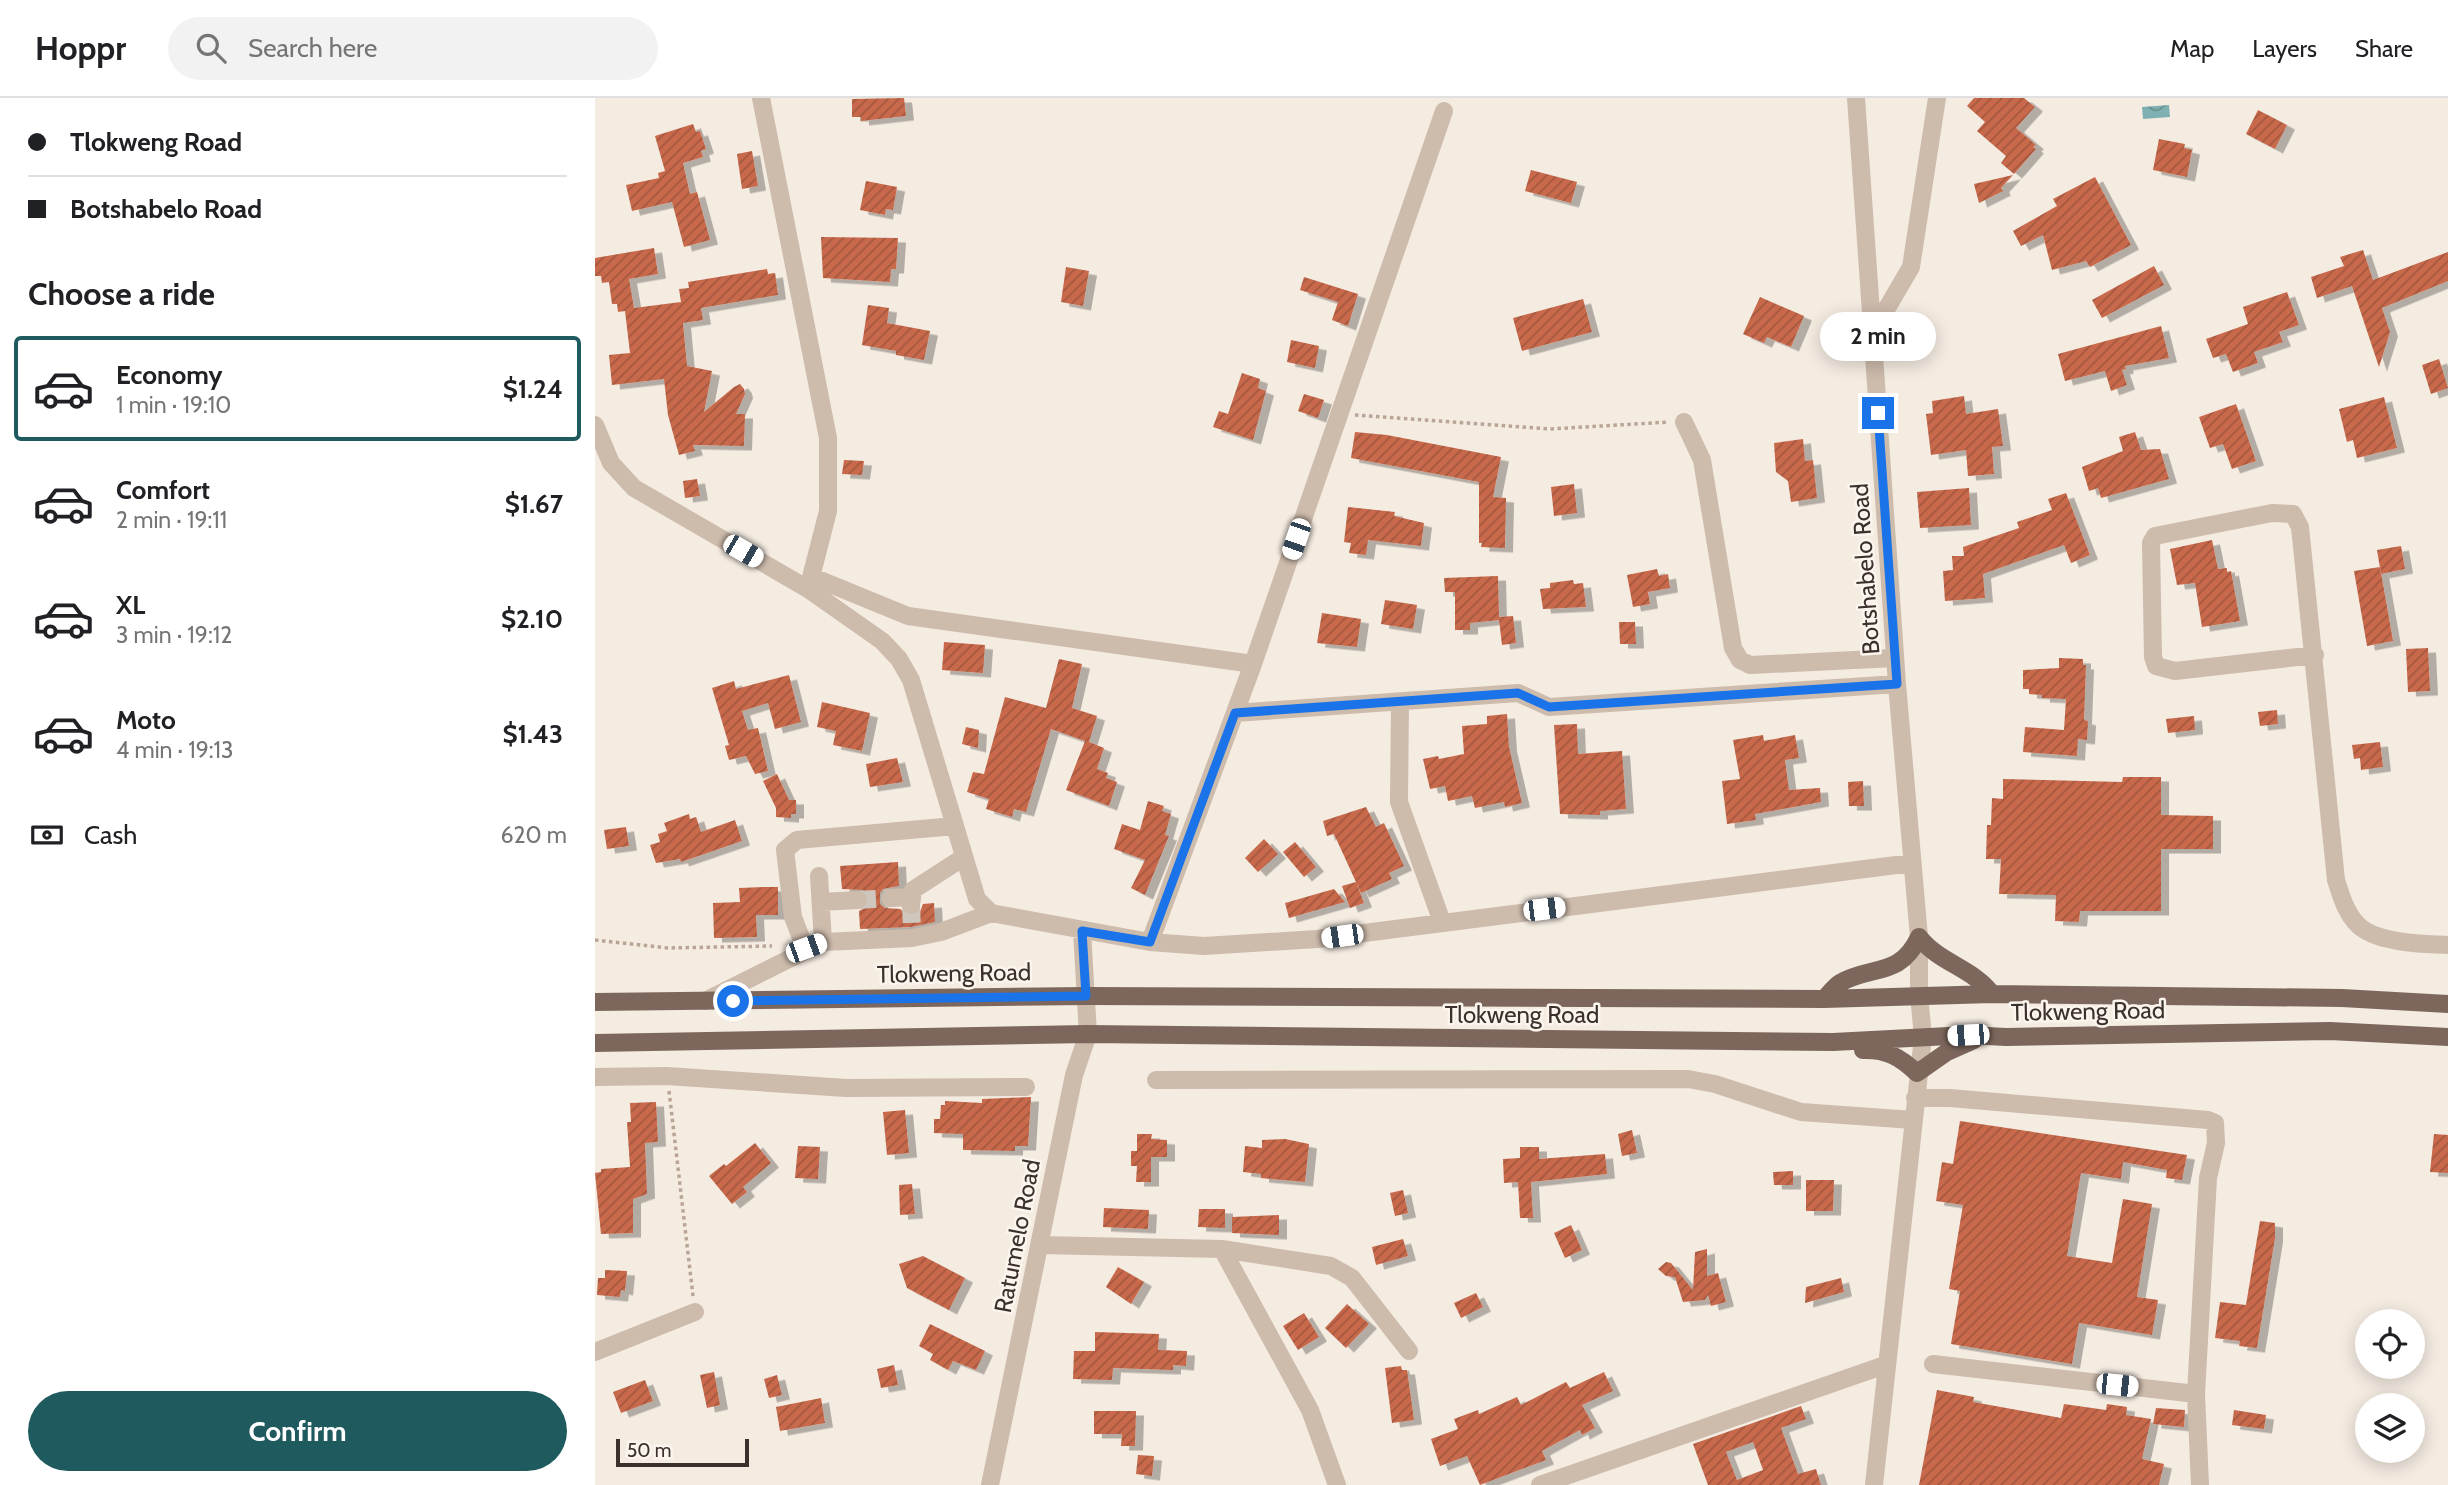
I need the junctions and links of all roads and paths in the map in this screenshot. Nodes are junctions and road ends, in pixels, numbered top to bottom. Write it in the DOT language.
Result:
graph roads {
  1 [pos="761,98"];
  2 [pos="1856,98"];
  3 [pos="1937,98"];
  4 [pos="1444,111"];
  5 [pos="1873,332"];
  6 [pos="1339,414"];
  7 [pos="1684,422"];
  8 [pos="595,425"];
  9 [pos="811,583"];
  10 [pos="2315,655"];
  11 [pos="1895,658"];
  12 [pos="1253,664"];
  13 [pos="1897,684"];
  14 [pos="1400,703"];
  15 [pos="1235,713"];
  16 [pos="955,826"];
  17 [pos="964,856"];
  18 [pos="1912,863"];
  19 [pos="819,877"];
  20 [pos="890,898"];
  21 [pos="858,900"];
  22 [pos="821,902"];
  23 [pos="991,913"];
  24 [pos="1442,922"];
  25 [pos="1082,931"];
  26 [pos="1919,937"];
  27 [pos="595,940"];
  28 [pos="1150,942"];
  29 [pos="814,945"];
  30 [pos="2448,945"];
  31 [pos="777,946"];
  32 [pos="1992,994"];
  33 [pos="1919,995"];
  34 [pos="1086,996"];
  35 [pos="1824,999"];
  36 [pos="705,1001"];
  37 [pos="595,1002"];
  38 [pos="2448,1004"];
  39 [pos="1088,1034"];
  40 [pos="1923,1037"];
  41 [pos="2006,1037"];
  42 [pos="2448,1037"];
  43 [pos="1833,1042"];
  44 [pos="595,1044"];
  45 [pos="1917,1073"];
  46 [pos="667,1076"];
  47 [pos="595,1077"];
  48 [pos="1156,1080"];
  49 [pos="1026,1087"];
  50 [pos="1915,1098"];
  51 [pos="1913,1120"];
  52 [pos="1041,1245"];
  53 [pos="1222,1249"];
  54 [pos="695,1312"];
  55 [pos="1409,1351"];
  56 [pos="595,1352"];
  57 [pos="1933,1364"];
  58 [pos="1885,1365"];
  59 [pos="2196,1394"];
  60 [pos="990,1485"];
  61 [pos="1337,1485"];
  62 [pos="1540,1485"];
  63 [pos="1874,1485"];
  64 [pos="2200,1485"];
  1 -- 9 [label="street"];
  2 -- 5 [label="street, Botshabelo Road"];
  3 -- 5 [label="street"];
  4 -- 6 [label="street"];
  5 -- 11 [label="street, Botshabelo Road"];
  6 -- 7 [label="path"];
  6 -- 12 [label="street"];
  7 -- 11 [label="street"];
  8 -- 9 [label="street"];
  9 -- 12 [label="street"];
  9 -- 16 [label="street"];
  10 -- 10 [label="street"];
  10 -- 30 [label="street"];
  11 -- 13 [label="street, Botshabelo Road"];
  12 -- 15 [label="street"];
  13 -- 14 [label="street"];
  13 -- 18 [label="street, Botshabelo Road"];
  14 -- 15 [label="street"];
  14 -- 24 [label="street"];
  15 -- 28 [label="street"];
  16 -- 17 [label="street"];
  16 -- 29 [label="street"];
  17 -- 20 [label="street"];
  17 -- 23 [label="street"];
  18 -- 24 [label="street"];
  18 -- 26 [label="street, Botshabelo Road"];
  19 -- 22 [label="street"];
  21 -- 22 [label="street"];
  22 -- 29 [label="street"];
  23 -- 25 [label="street"];
  23 -- 29 [label="street"];
  24 -- 28 [label="street"];
  25 -- 28 [label="street"];
  25 -- 34 [label="street, Ratumelo Road"];
  26 -- 32 [label="main road"];
  26 -- 33 [label="street, Botshabelo Road"];
  26 -- 35 [label="main road"];
  27 -- 31 [label="path"];
  29 -- 36 [label="street"];
  32 -- 33 [label="main road, Tlokweng Road"];
  32 -- 38 [label="main road, Tlokweng Road"];
  33 -- 35 [label="main road, Tlokweng Road"];
  33 -- 40 [label="street, Botshabelo Road"];
  34 -- 35 [label="main road, Tlokweng Road"];
  34 -- 36 [label="main road, Tlokweng Road"];
  34 -- 39 [label="street, Ratumelo Road"];
  36 -- 37 [label="main road, Tlokweng Road"];
  39 -- 43 [label="main road, Tlokweng Road"];
  39 -- 44 [label="main road, Tlokweng Road"];
  39 -- 52 [label="street, Ratumelo Road"];
  40 -- 41 [label="main road, Tlokweng Road"];
  40 -- 43 [label="main road, Tlokweng Road"];
  40 -- 45 [label="street, Botshabelo Road"];
  41 -- 42 [label="main road, Tlokweng Road"];
  41 -- 45 [label="main road"];
  43 -- 45 [label="main road"];
  45 -- 50 [label="street, Botshabelo Road"];
  46 -- 47 [label="street"];
  46 -- 49 [label="street"];
  46 -- 54 [label="path"];
  48 -- 51 [label="street"];
  50 -- 51 [label="street, Botshabelo Road"];
  50 -- 59 [label="street"];
  51 -- 58 [label="street, Botshabelo Road"];
  52 -- 53 [label="street"];
  52 -- 60 [label="street, Ratumelo Road"];
  53 -- 55 [label="street"];
  53 -- 61 [label="street"];
  54 -- 56 [label="street"];
  57 -- 59 [label="street"];
  58 -- 62 [label="street"];
  58 -- 63 [label="street, Botshabelo Road"];
  59 -- 64 [label="street"];
}
